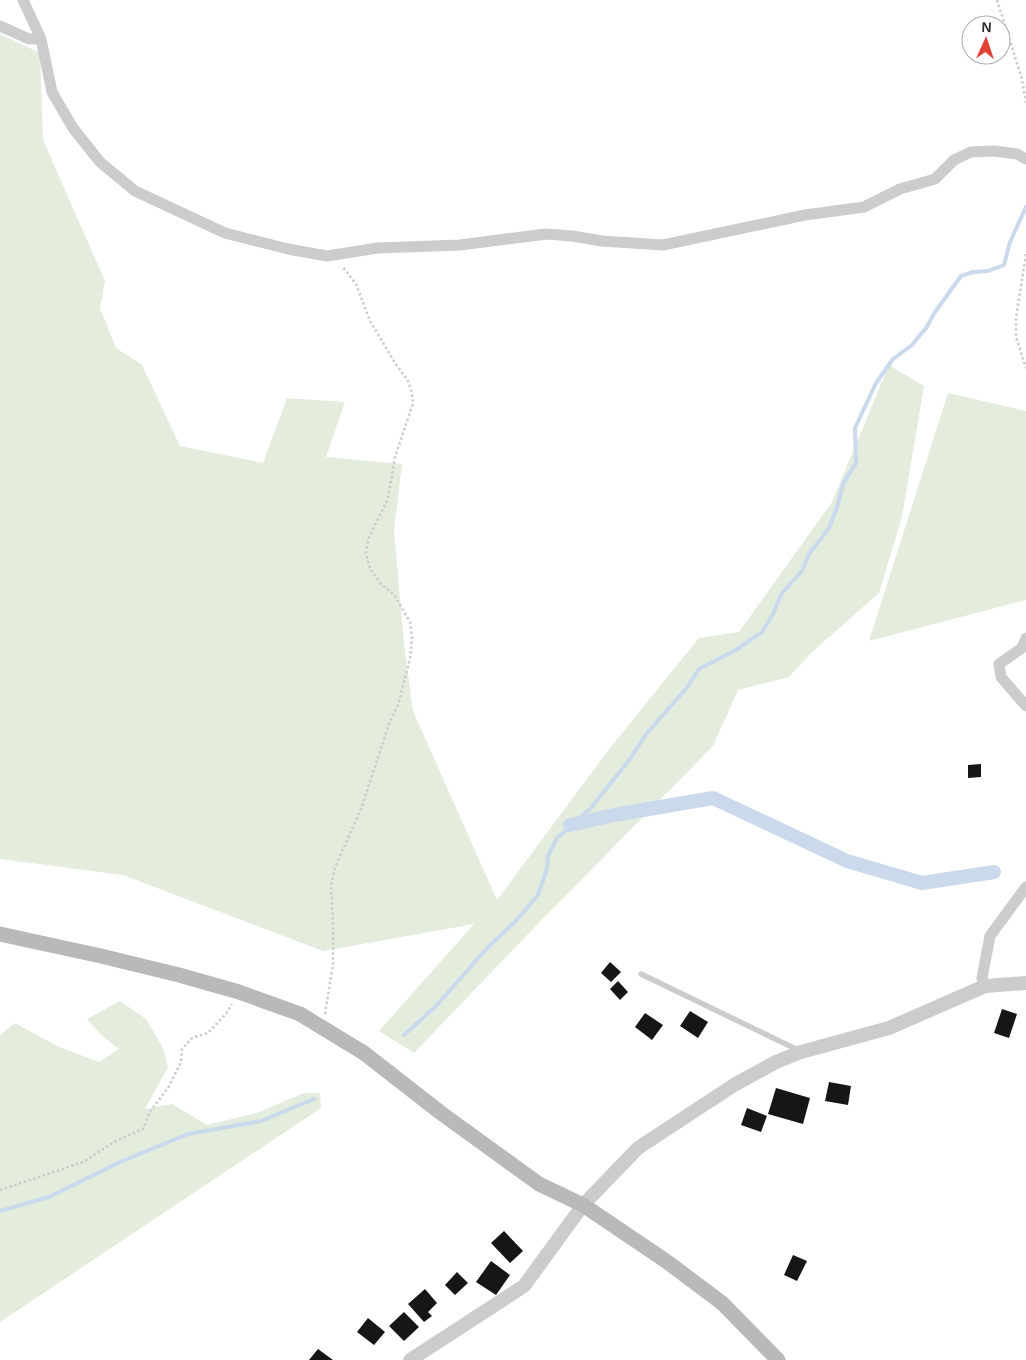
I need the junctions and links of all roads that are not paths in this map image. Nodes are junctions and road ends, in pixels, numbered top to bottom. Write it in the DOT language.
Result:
graph roads {
  1 [pos="23,0"];
  2 [pos="0,26"];
  3 [pos="41,39"];
  4 [pos="1026,159"];
  5 [pos="1026,638"];
  6 [pos="1026,706"];
  7 [pos="1026,888"];
  8 [pos="0,934"];
  9 [pos="641,974"];
  10 [pos="1026,983"];
  11 [pos="985,986"];
  12 [pos="801,1052"];
  13 [pos="584,1205"];
  14 [pos="410,1360"];
  15 [pos="778,1360"];
  1 -- 3 [label="street"];
  2 -- 3 [label="street"];
  3 -- 4 [label="street"];
  5 -- 6 [label="street"];
  7 -- 11 [label="street"];
  8 -- 13 [label="main road"];
  9 -- 12 [label="lane"];
  10 -- 11 [label="street"];
  11 -- 12 [label="street"];
  12 -- 13 [label="street"];
  13 -- 14 [label="street"];
  13 -- 15 [label="main road"];
}
